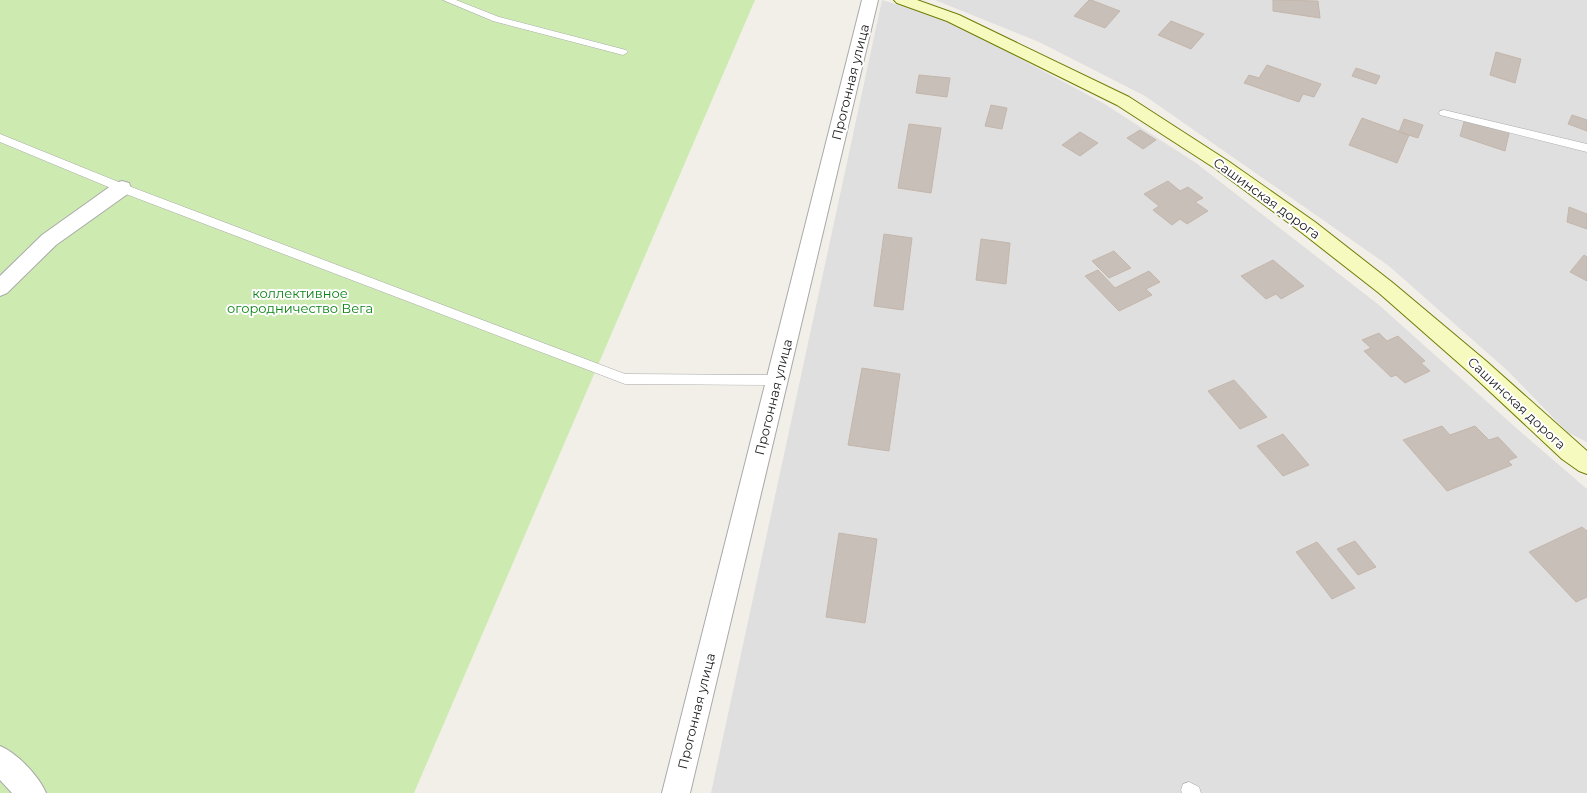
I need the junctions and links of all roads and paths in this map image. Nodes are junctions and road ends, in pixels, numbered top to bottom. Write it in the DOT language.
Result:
graph roads {
  1 [pos="448,0"];
  2 [pos="870,0"];
  3 [pos="902,0"];
  4 [pos="623,52"];
  5 [pos="1444,113"];
  6 [pos="0,138"];
  7 [pos="1587,148"];
  8 [pos="122,188"];
  9 [pos="0,288"];
  10 [pos="777,380"];
  11 [pos="1587,464"];
  12 [pos="0,760"];
  13 [pos="32,793"];
  14 [pos="676,793"];
  1 -- 4 [label="lane"];
  2 -- 10 [label="street, Прогонная улица"];
  3 -- 11 [label="street, Сашинская дорога"];
  5 -- 7 [label="lane"];
  6 -- 8 [label="lane"];
  8 -- 9 [label="street"];
  8 -- 10 [label="lane"];
  10 -- 14 [label="street, Прогонная улица"];
  12 -- 13 [label="street"];
}
